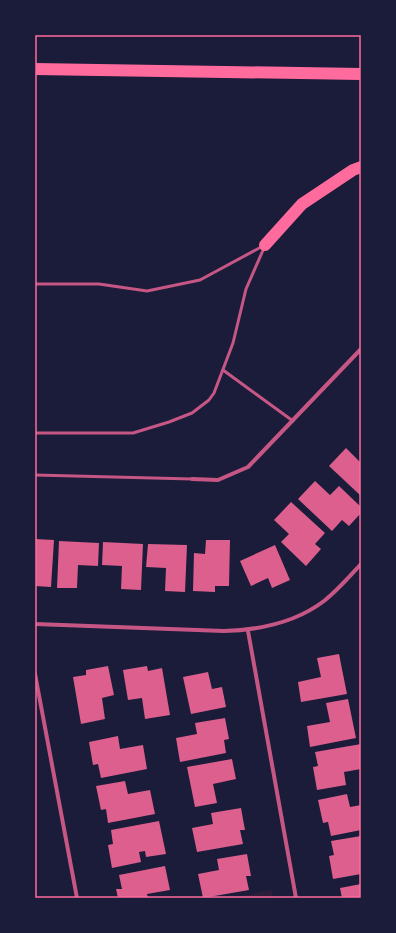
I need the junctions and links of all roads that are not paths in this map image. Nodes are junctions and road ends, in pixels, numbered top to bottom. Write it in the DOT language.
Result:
graph roads {
  1 [pos="35,70"];
  2 [pos="361,74"];
  3 [pos="361,167"];
  4 [pos="265,245"];
  5 [pos="35,284"];
  6 [pos="361,349"];
  7 [pos="223,370"];
  8 [pos="293,421"];
  9 [pos="35,433"];
  10 [pos="35,476"];
  11 [pos="192,479"];
  12 [pos="361,564"];
  13 [pos="35,624"];
  14 [pos="248,630"];
  15 [pos="35,674"];
  16 [pos="77,898"];
  17 [pos="296,898"];
  1 -- 2 [label="highway"];
  3 -- 4 [label="highway"];
  4 -- 5 [label="lane"];
  4 -- 7 [label="lane"];
  6 -- 8 [label="street"];
  7 -- 8 [label="lane"];
  7 -- 9 [label="lane"];
  8 -- 11 [label="street"];
  10 -- 11 [label="lane"];
  12 -- 14 [label="street"];
  13 -- 14 [label="street"];
  14 -- 17 [label="street"];
  15 -- 16 [label="street"];
}
